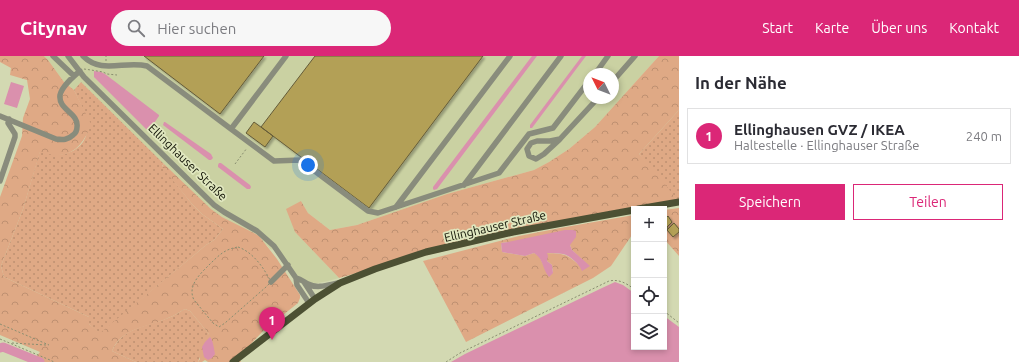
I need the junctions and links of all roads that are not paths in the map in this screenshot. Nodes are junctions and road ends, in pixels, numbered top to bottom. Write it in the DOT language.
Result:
graph roads {
  1 [pos="53,56"];
  2 [pos="68,56"];
  3 [pos="83,56"];
  4 [pos="286,56"];
  5 [pos="510,56"];
  6 [pos="561,56"];
  7 [pos="608,56"];
  8 [pos="635,56"];
  9 [pos="599,68"];
  10 [pos="80,71"];
  11 [pos="619,74"];
  12 [pos="74,76"];
  13 [pos="583,89"];
  14 [pos="592,104"];
  15 [pos="0,116"];
  16 [pos="9,119"];
  17 [pos="231,129"];
  18 [pos="560,139"];
  19 [pos="0,181"];
  20 [pos="464,184"];
  21 [pos="679,202"];
  22 [pos="656,206"];
  23 [pos="396,207"];
  24 [pos="631,211"];
  25 [pos="288,265"];
  26 [pos="296,278"];
  27 [pos="271,282"];
  28 [pos="304,282"];
  29 [pos="340,283"];
  30 [pos="312,301"];
  31 [pos="234,362"];
  1 -- 12 [label="street"];
  2 -- 10 [label="street, Ellinghauser Straße"];
  3 -- 17 [label="street"];
  4 -- 17 [label="street"];
  5 -- 23 [label="street"];
  6 -- 20 [label="street"];
  7 -- 9 [label="street"];
  8 -- 11 [label="street"];
  10 -- 12 [label="street"];
  10 -- 25 [label="street, Ellinghauser Straße"];
  12 -- 16 [label="street"];
  13 -- 20 [label="street"];
  14 -- 18 [label="street"];
  15 -- 16 [label="street"];
  16 -- 19 [label="street"];
  17 -- 23 [label="street"];
  18 -- 18 [label="street"];
  20 -- 23 [label="street"];
  21 -- 22 [label="main road"];
  24 -- 29 [label="main road, Ellinghauser Straße"];
  25 -- 26 [label="street, Ellinghauser Straße"];
  25 -- 27 [label="street"];
  26 -- 28 [label="street, Ellinghauser Straße"];
  26 -- 30 [label="street, Ellinghauser Straße"];
  28 -- 29 [label="street, Ellinghauser Straße"];
  28 -- 30 [label="street"];
  29 -- 30 [label="main road, Ellinghauser Straße"];
  30 -- 31 [label="main road, Ellinghauser Straße"];
}
